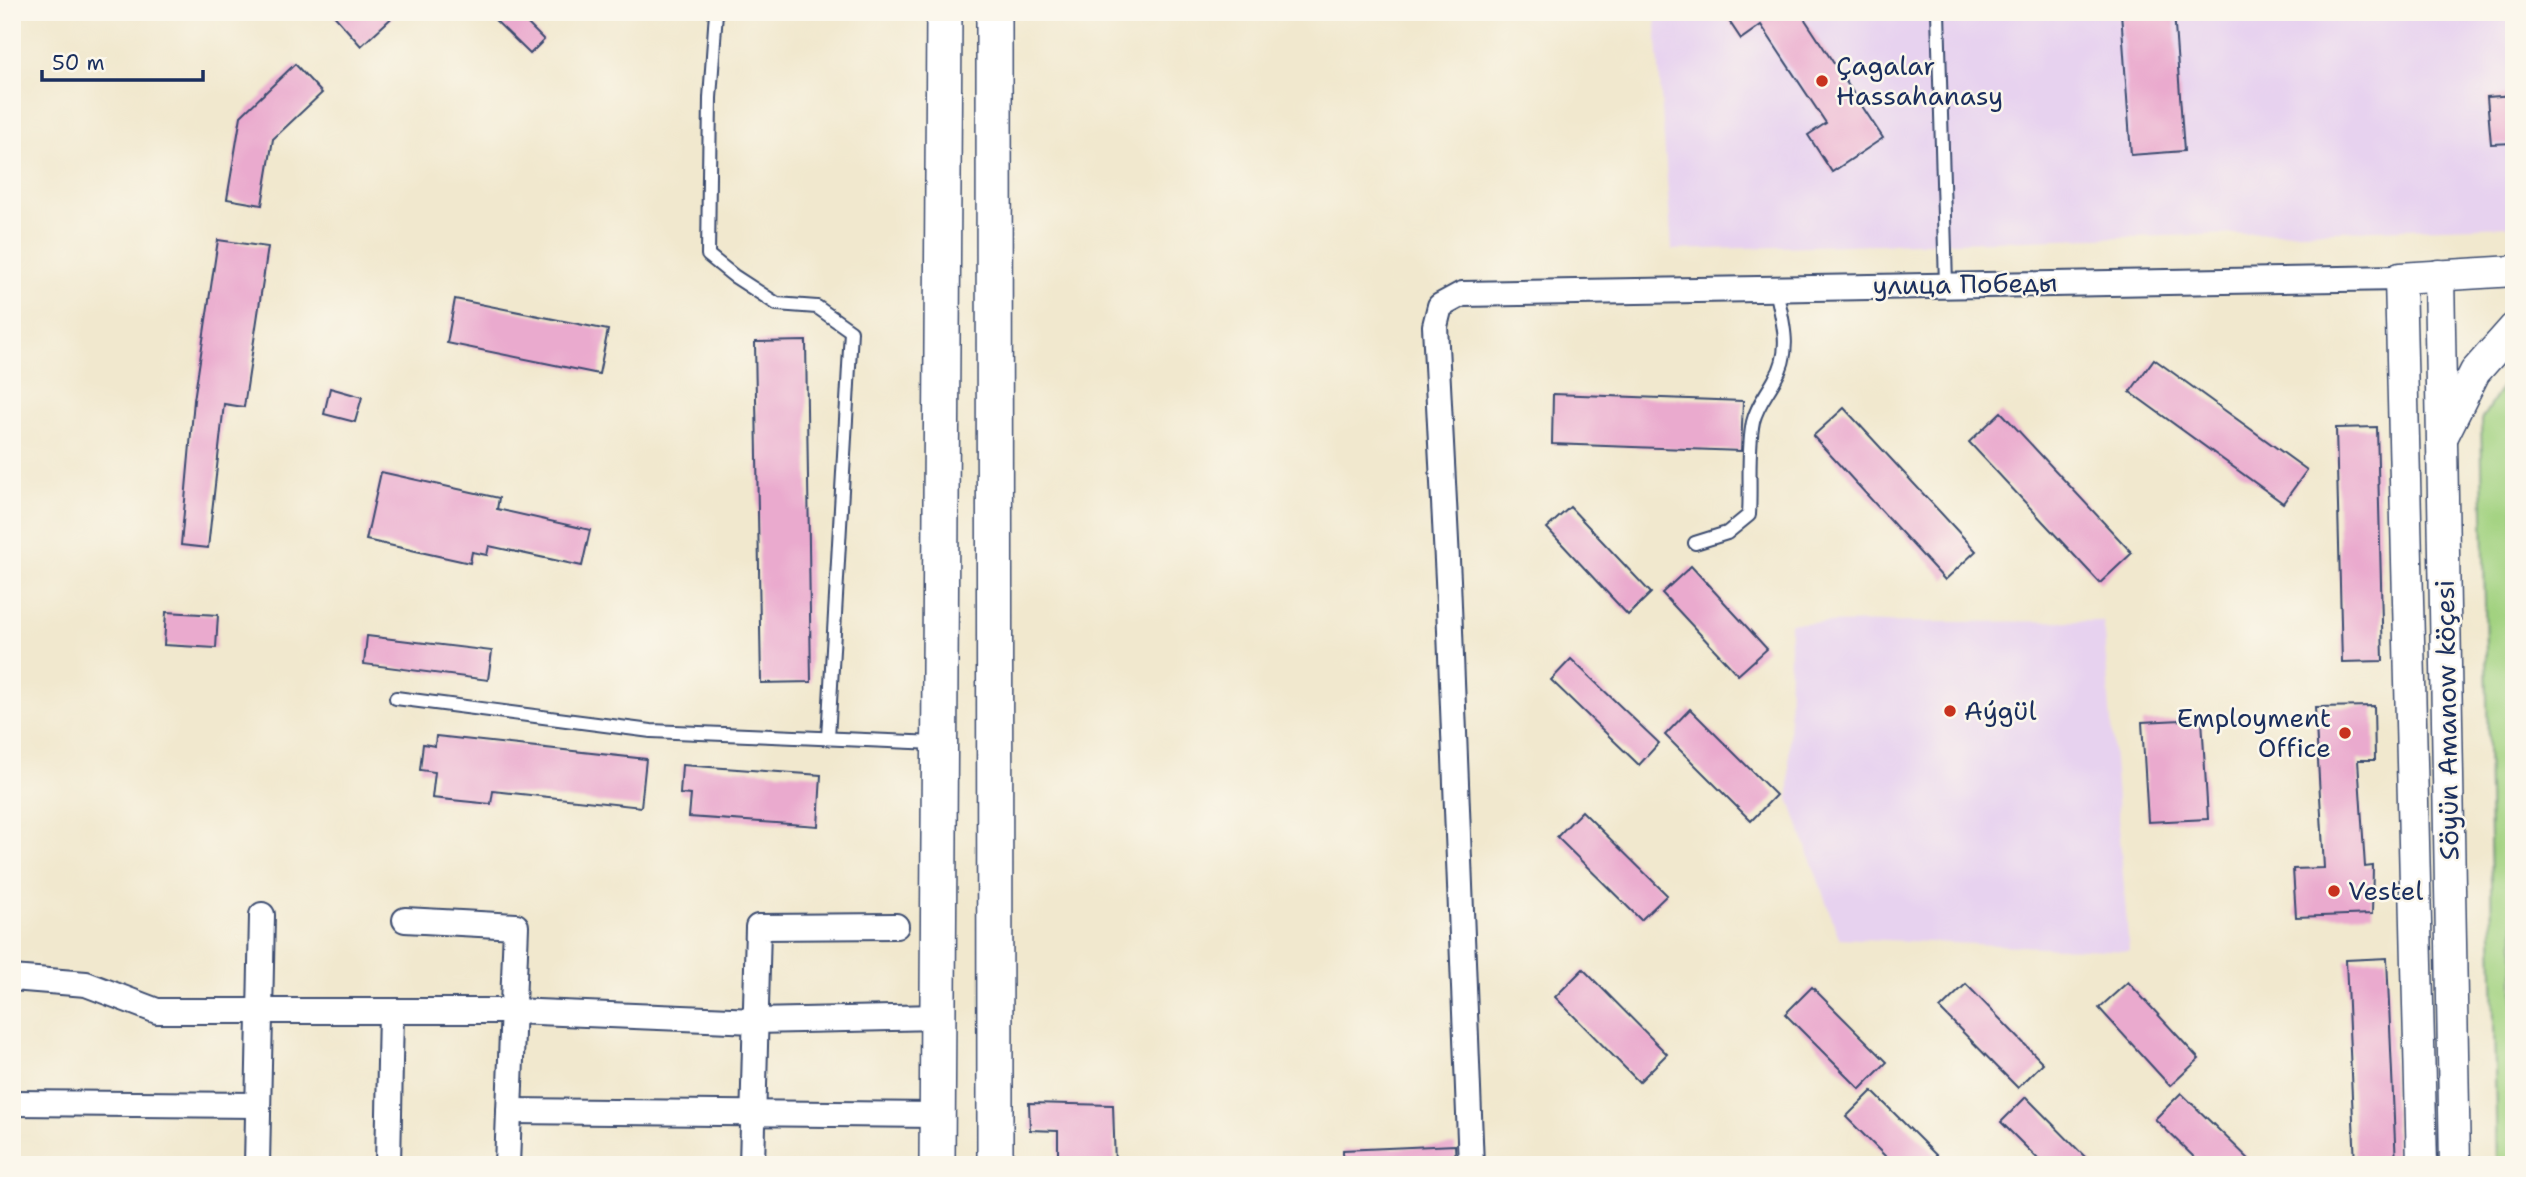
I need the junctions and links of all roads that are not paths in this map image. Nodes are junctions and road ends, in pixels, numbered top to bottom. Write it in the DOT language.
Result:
graph roads {
  1 [pos="716,12"];
  2 [pos="944,12"];
  3 [pos="994,12"];
  4 [pos="1938,12"];
  5 [pos="2514,271"];
  6 [pos="2440,275"];
  7 [pos="2400,278"];
  8 [pos="1946,284"];
  9 [pos="1776,289"];
  10 [pos="2514,328"];
  11 [pos="2442,438"];
  12 [pos="1695,542"];
  13 [pos="396,698"];
  14 [pos="828,738"];
  15 [pos="940,743"];
  16 [pos="262,915"];
  17 [pos="405,920"];
  18 [pos="896,926"];
  19 [pos="12,978"];
  20 [pos="260,1010"];
  21 [pos="391,1011"];
  22 [pos="513,1011"];
  23 [pos="938,1017"];
  24 [pos="755,1021"];
  25 [pos="12,1102"];
  26 [pos="258,1105"];
  27 [pos="509,1111"];
  28 [pos="753,1114"];
  29 [pos="938,1115"];
  30 [pos="257,1165"];
  31 [pos="388,1165"];
  32 [pos="507,1165"];
  33 [pos="752,1165"];
  34 [pos="937,1165"];
  35 [pos="995,1165"];
  36 [pos="1471,1165"];
  37 [pos="2422,1165"];
  38 [pos="2455,1165"];
  1 -- 14 [label="lane"];
  2 -- 15 [label="main road"];
  3 -- 35 [label="main road"];
  4 -- 8 [label="lane"];
  5 -- 6 [label="street, улица Победы"];
  6 -- 7 [label="street, улица Победы"];
  6 -- 11 [label="street, Söyün Amanow köçesi"];
  7 -- 8 [label="street, улица Победы"];
  7 -- 37 [label="street, Söyün Amanow köçesi"];
  8 -- 9 [label="street, улица Победы"];
  9 -- 12 [label="lane"];
  9 -- 36 [label="street, улица Победы"];
  10 -- 11 [label="street"];
  11 -- 38 [label="street, Söyün Amanow köçesi"];
  13 -- 14 [label="lane"];
  14 -- 15 [label="lane"];
  15 -- 23 [label="main road"];
  16 -- 20 [label="street"];
  17 -- 22 [label="street"];
  18 -- 24 [label="street"];
  19 -- 20 [label="street"];
  20 -- 21 [label="street"];
  20 -- 26 [label="street"];
  21 -- 22 [label="street"];
  21 -- 31 [label="street"];
  22 -- 24 [label="street"];
  22 -- 27 [label="street"];
  23 -- 24 [label="street"];
  23 -- 29 [label="main road"];
  24 -- 28 [label="street"];
  25 -- 26 [label="street"];
  26 -- 30 [label="street"];
  27 -- 28 [label="street"];
  27 -- 32 [label="street"];
  28 -- 29 [label="street"];
  28 -- 33 [label="street"];
  29 -- 34 [label="main road"];
}
